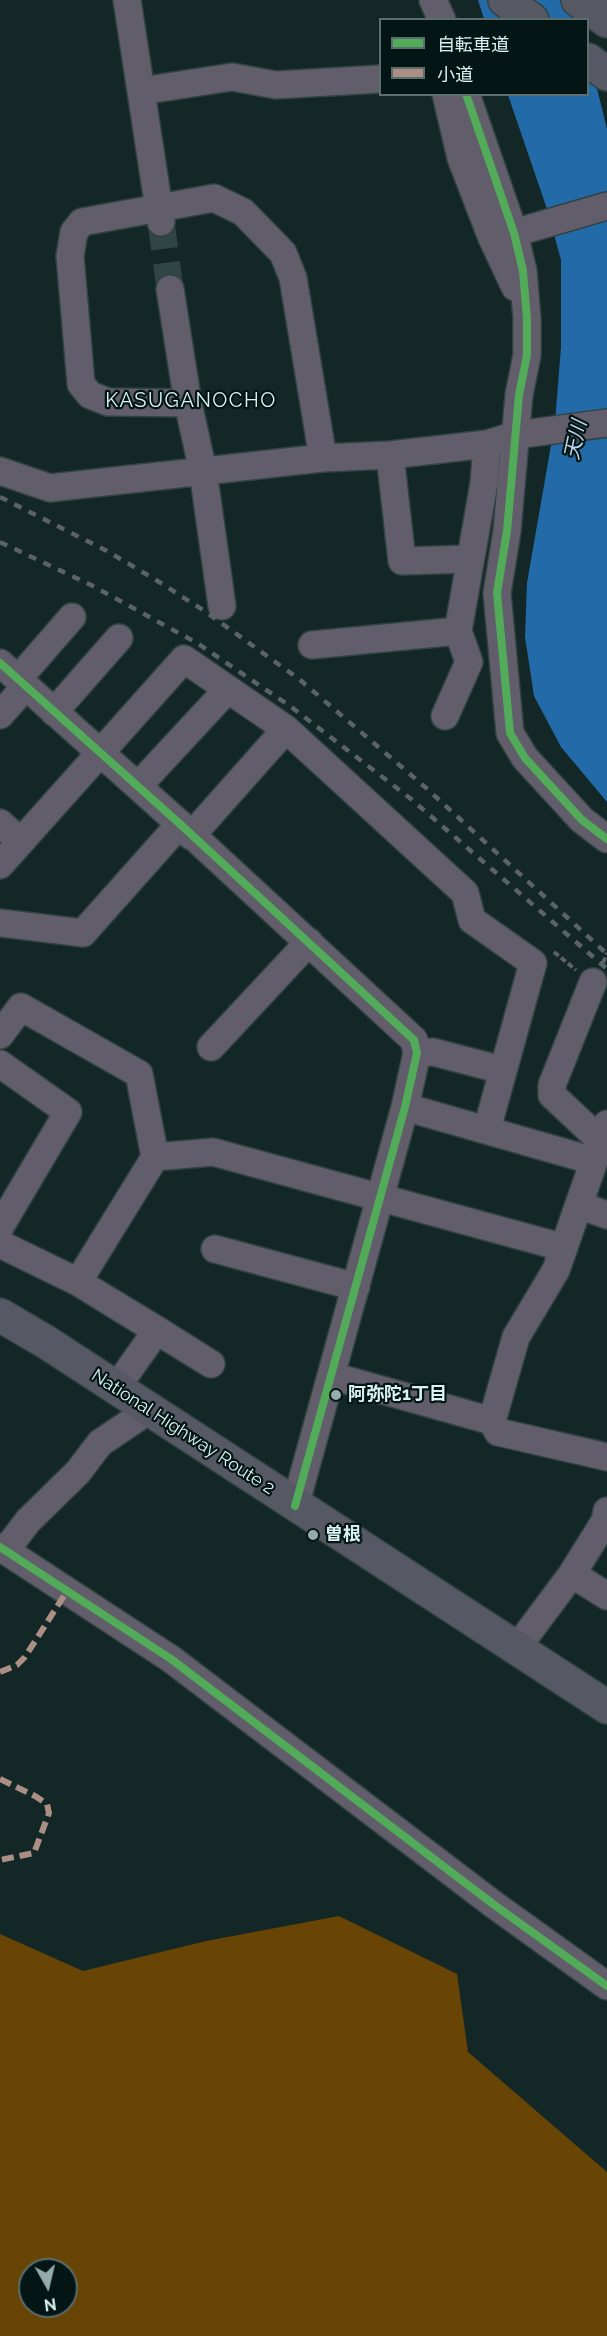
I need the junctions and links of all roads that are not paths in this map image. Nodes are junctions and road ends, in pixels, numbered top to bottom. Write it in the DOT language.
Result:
graph roads {
  1 [pos="127,0"];
  2 [pos="427,0"];
  3 [pos="433,0"];
  4 [pos="505,0"];
  5 [pos="578,0"];
  6 [pos="429,18"];
  7 [pos="441,18"];
  8 [pos="529,18"];
  9 [pos="607,21"];
  10 [pos="589,61"];
  11 [pos="607,74"];
  12 [pos="379,79"];
  13 [pos="141,91"];
  14 [pos="446,96"];
  15 [pos="467,96"];
  16 [pos="607,206"];
  17 [pos="159,215"];
  18 [pos="514,233"];
  19 [pos="170,289"];
  20 [pos="526,319"];
  21 [pos="188,403"];
  22 [pos="607,423"];
  23 [pos="526,434"];
  24 [pos="487,444"];
  25 [pos="390,455"];
  26 [pos="323,458"];
  27 [pos="0,471"];
  28 [pos="203,471"];
  29 [pos="470,559"];
  30 [pos="222,606"];
  31 [pos="72,617"];
  32 [pos="458,631"];
  33 [pos="119,638"];
  34 [pos="324,650"];
  35 [pos="15,676"];
  36 [pos="228,688"];
  37 [pos="54,712"];
  38 [pos="0,714"];
  39 [pos="445,716"];
  40 [pos="286,729"];
  41 [pos="100,754"];
  42 [pos="138,786"];
  43 [pos="0,823"];
  44 [pos="185,830"];
  45 [pos="607,839"];
  46 [pos="20,841"];
  47 [pos="0,865"];
  48 [pos="0,923"];
  49 [pos="309,942"];
  50 [pos="593,982"];
  51 [pos="0,1035"];
  52 [pos="211,1047"];
  53 [pos="417,1053"];
  54 [pos="0,1064"];
  55 [pos="502,1070"];
  56 [pos="405,1107"];
  57 [pos="487,1129"];
  58 [pos="601,1142"];
  59 [pos="155,1157"];
  60 [pos="381,1197"];
  61 [pos="579,1205"];
  62 [pos="607,1215"];
  63 [pos="0,1227"];
  64 [pos="0,1244"];
  65 [pos="554,1245"];
  66 [pos="215,1249"];
  67 [pos="78,1282"];
  68 [pos="356,1287"];
  69 [pos="0,1315"];
  70 [pos="157,1330"];
  71 [pos="332,1376"];
  72 [pos="116,1388"];
  73 [pos="149,1410"];
  74 [pos="492,1421"];
  75 [pos="607,1457"];
  76 [pos="295,1506"];
  77 [pos="606,1517"];
  78 [pos="3,1549"];
  79 [pos="572,1574"];
  80 [pos="607,1596"];
  81 [pos="516,1649"];
  82 [pos="607,1707"];
  83 [pos="607,1986"];
  1 -- 13 [label="street"];
  2 -- 6 [label="street"];
  3 -- 7 [label="street"];
  4 -- 8 [label="highway"];
  5 -- 9 [label="highway"];
  10 -- 11 [label="highway"];
  12 -- 13 [label="street"];
  13 -- 17 [label="street"];
  14 -- 20 [label="street"];
  15 -- 18 [label="street"];
  16 -- 18 [label="street"];
  17 -- 21 [label="street"];
  17 -- 26 [label="street"];
  18 -- 20 [label="street"];
  19 -- 21 [label="street"];
  20 -- 23 [label="street"];
  21 -- 28 [label="street"];
  22 -- 23 [label="street"];
  23 -- 24 [label="street"];
  23 -- 45 [label="street"];
  24 -- 25 [label="street"];
  24 -- 29 [label="street"];
  25 -- 26 [label="street"];
  25 -- 29 [label="street"];
  26 -- 28 [label="street"];
  27 -- 28 [label="street"];
  28 -- 30 [label="street"];
  29 -- 32 [label="street"];
  31 -- 35 [label="street"];
  32 -- 34 [label="street"];
  32 -- 39 [label="street"];
  33 -- 37 [label="street"];
  35 -- 37 [label="street"];
  35 -- 38 [label="street"];
  36 -- 40 [label="street"];
  36 -- 41 [label="street"];
  36 -- 42 [label="street"];
  37 -- 41 [label="street"];
  40 -- 44 [label="street"];
  40 -- 55 [label="street"];
  41 -- 42 [label="street"];
  41 -- 46 [label="street"];
  42 -- 44 [label="street"];
  43 -- 46 [label="street"];
  44 -- 48 [label="street"];
  44 -- 49 [label="street"];
  46 -- 47 [label="street"];
  49 -- 52 [label="street"];
  49 -- 53 [label="street"];
  50 -- 58 [label="street"];
  51 -- 59 [label="street"];
  53 -- 55 [label="street"];
  53 -- 56 [label="street"];
  54 -- 63 [label="street"];
  55 -- 57 [label="street"];
  56 -- 57 [label="street"];
  56 -- 60 [label="street"];
  57 -- 58 [label="street"];
  58 -- 61 [label="street"];
  59 -- 60 [label="street"];
  59 -- 67 [label="street"];
  60 -- 65 [label="street"];
  60 -- 68 [label="street"];
  61 -- 62 [label="street"];
  61 -- 74 [label="street"];
  64 -- 67 [label="street"];
  66 -- 68 [label="street"];
  67 -- 70 [label="street"];
  67 -- 70 [label="street"];
  68 -- 71 [label="street"];
  69 -- 72 [label="highway, National Highway Route 2"];
  70 -- 72 [label="street"];
  71 -- 74 [label="street"];
  71 -- 76 [label="street"];
  72 -- 73 [label="highway, National Highway Route 2"];
  73 -- 76 [label="highway, National Highway Route 2"];
  73 -- 78 [label="street"];
  74 -- 75 [label="street"];
  76 -- 81 [label="highway, National Highway Route 2"];
  77 -- 79 [label="street"];
  78 -- 83 [label="street"];
  79 -- 80 [label="street"];
  79 -- 81 [label="street"];
  81 -- 82 [label="highway, National Highway Route 2"];
}
